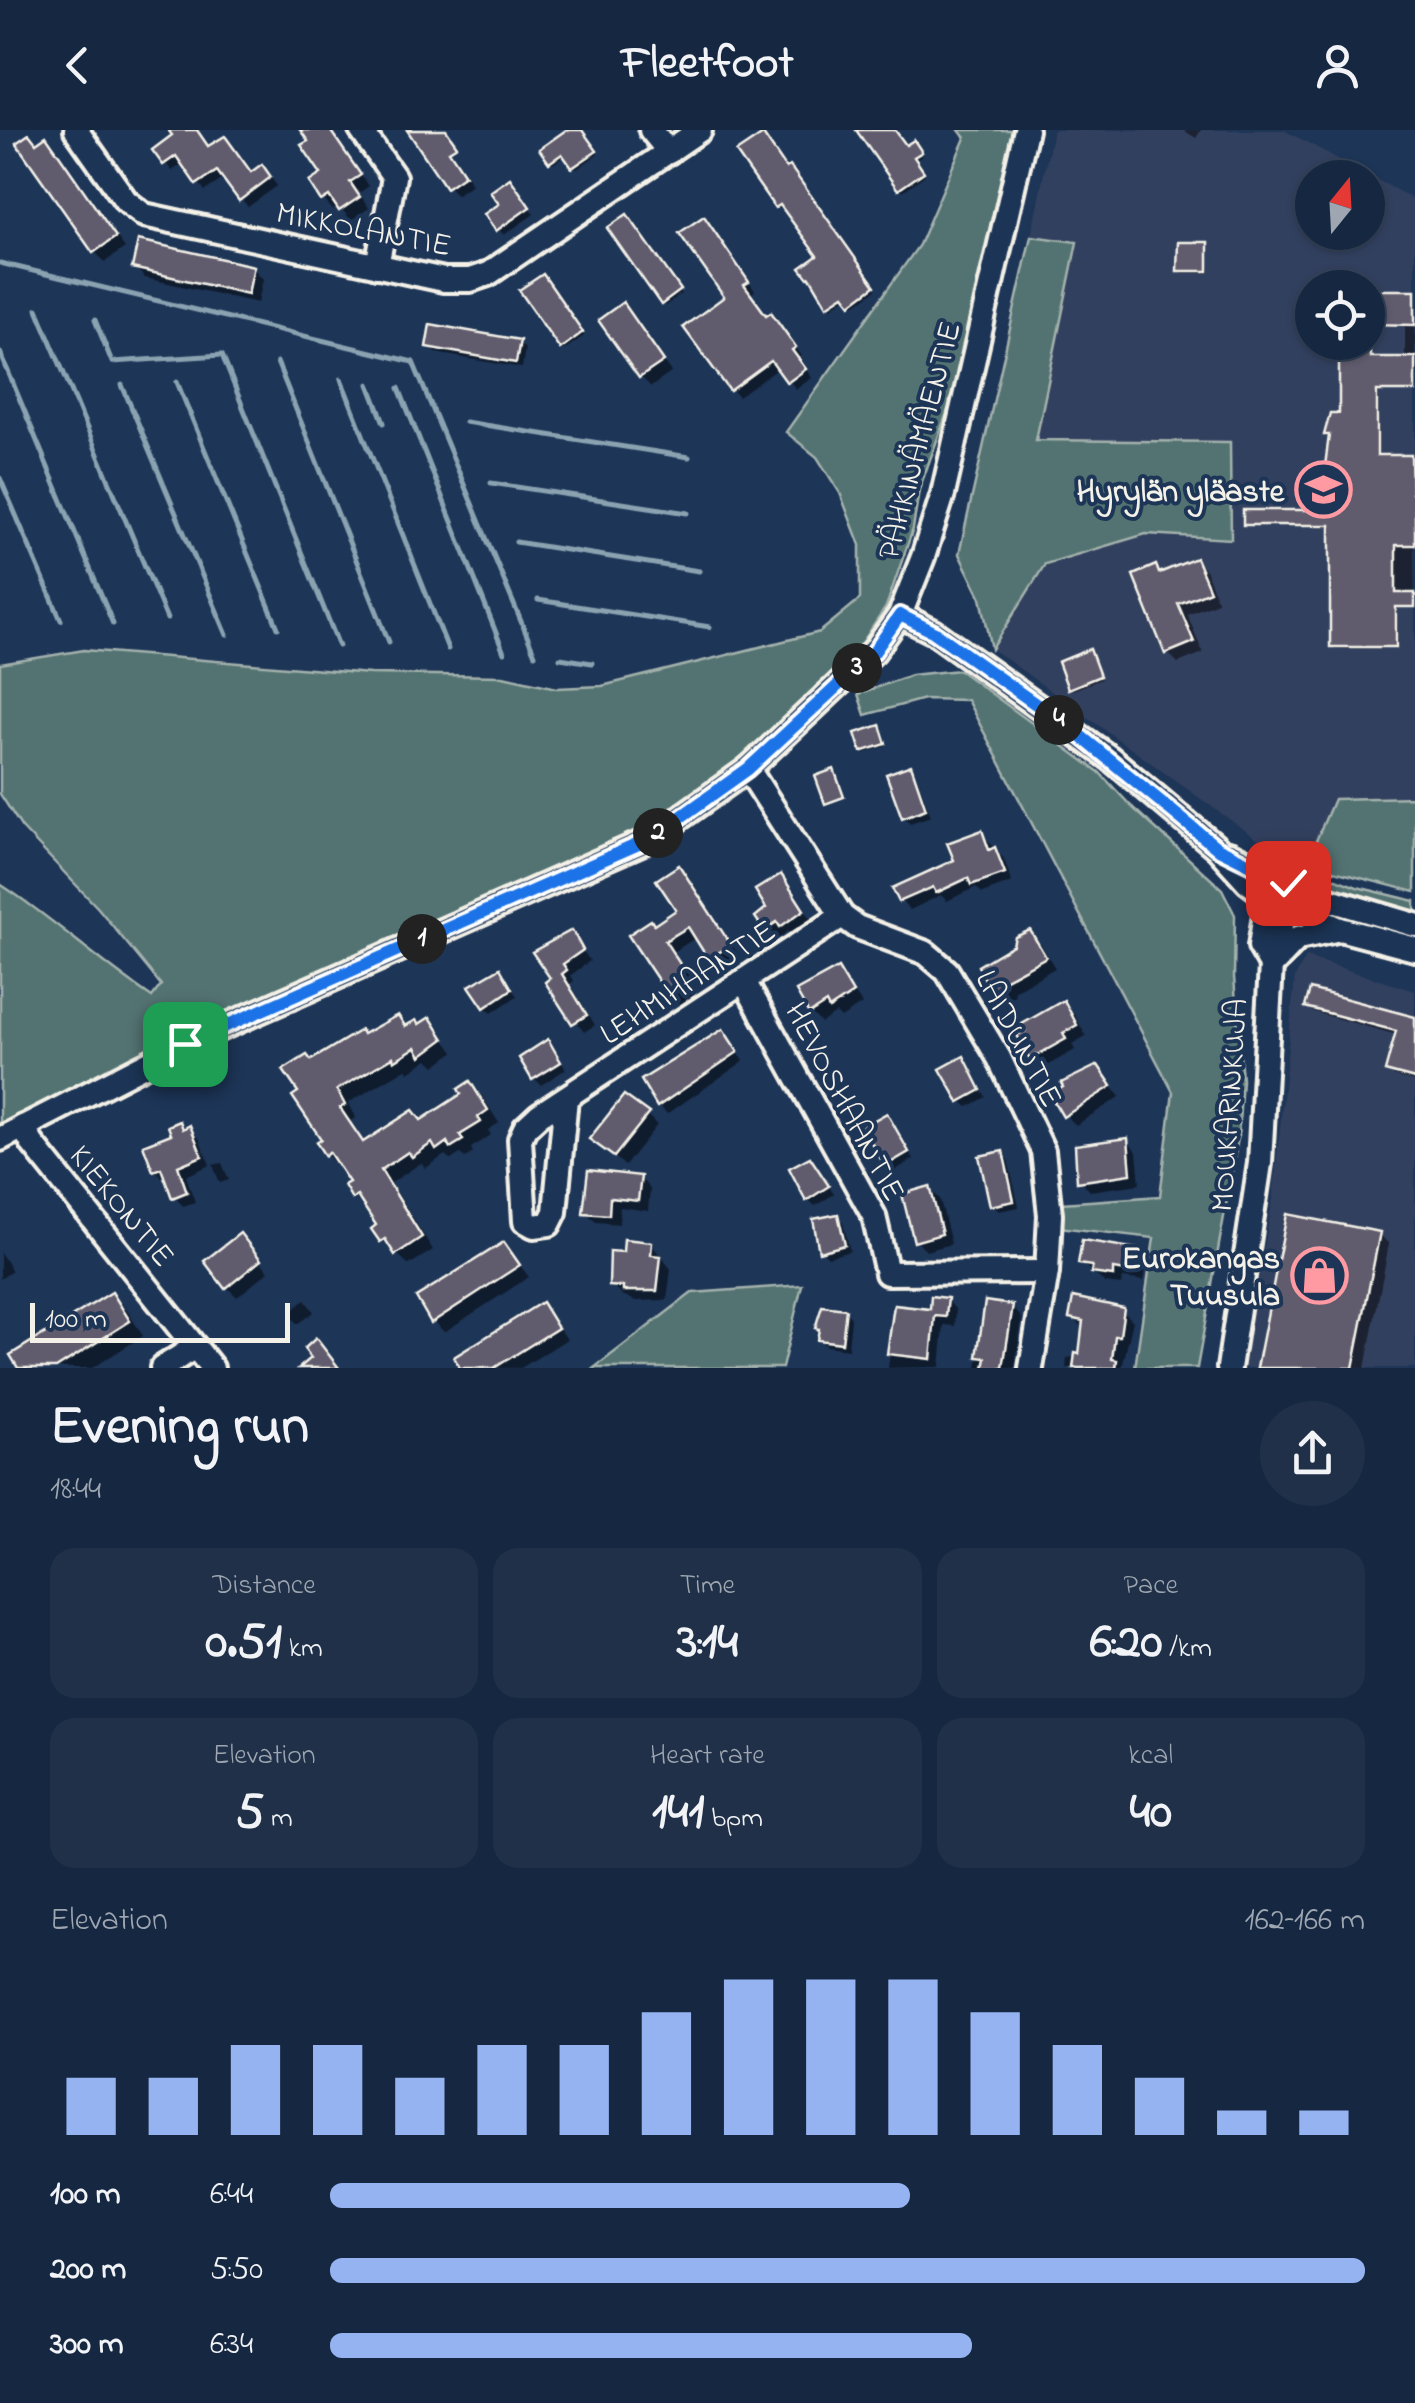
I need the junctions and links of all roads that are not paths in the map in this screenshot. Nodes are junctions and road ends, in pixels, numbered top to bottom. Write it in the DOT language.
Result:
graph roads {
  1 [pos="76,130"];
  2 [pos="361,130"];
  3 [pos="652,130"];
  4 [pos="700,130"];
  5 [pos="1026,130"];
  6 [pos="669,152"];
  7 [pos="377,266"];
  8 [pos="900,615"];
  9 [pos="748,769"];
  10 [pos="1281,895"];
  11 [pos="842,916"];
  12 [pos="1415,925"];
  13 [pos="1340,929"];
  14 [pos="1415,948"];
  15 [pos="1271,965"];
  16 [pos="744,982"];
  17 [pos="566,1098"];
  18 [pos="24,1127"];
  19 [pos="0,1139"];
  20 [pos="1047,1272"];
  21 [pos="196,1347"];
  22 [pos="162,1368"];
  23 [pos="212,1368"];
  24 [pos="1032,1368"];
  25 [pos="1229,1368"];
  1 -- 7 [label="street, MIKKOLANTIE"];
  2 -- 7 [label="street"];
  3 -- 6 [label="street"];
  4 -- 6 [label="street, MIKKOLANTIE"];
  5 -- 8 [label="street, PÄHKINÄMÄENTIE"];
  6 -- 7 [label="street, MIKKOLANTIE"];
  8 -- 9 [label="street, PÄHKINÄMÄENTIE"];
  8 -- 10 [label="street"];
  9 -- 11 [label="street"];
  9 -- 18 [label="street, PÄHKINÄMÄENTIE"];
  10 -- 12 [label="street"];
  10 -- 13 [label="street"];
  10 -- 15 [label="street, MOUKARINKUJA"];
  11 -- 16 [label="street, LEHMIHAANTIE"];
  11 -- 20 [label="street, LAIDUNTIE"];
  13 -- 14 [label="street"];
  13 -- 15 [label="street, MOUKARINKUJA"];
  15 -- 25 [label="street, MOUKARINKUJA"];
  16 -- 17 [label="street, LEHMIHAANTIE"];
  16 -- 20 [label="street, HEVOSHAANTIE"];
  17 -- 17 [label="street, LEHMIHAANTIE"];
  18 -- 19 [label="street, PÄHKINÄMÄENTIE"];
  18 -- 21 [label="street, KIEKONTIE"];
  20 -- 24 [label="street, LAIDUNTIE"];
  21 -- 22 [label="street"];
  21 -- 23 [label="street, KIEKONTIE"];
}
